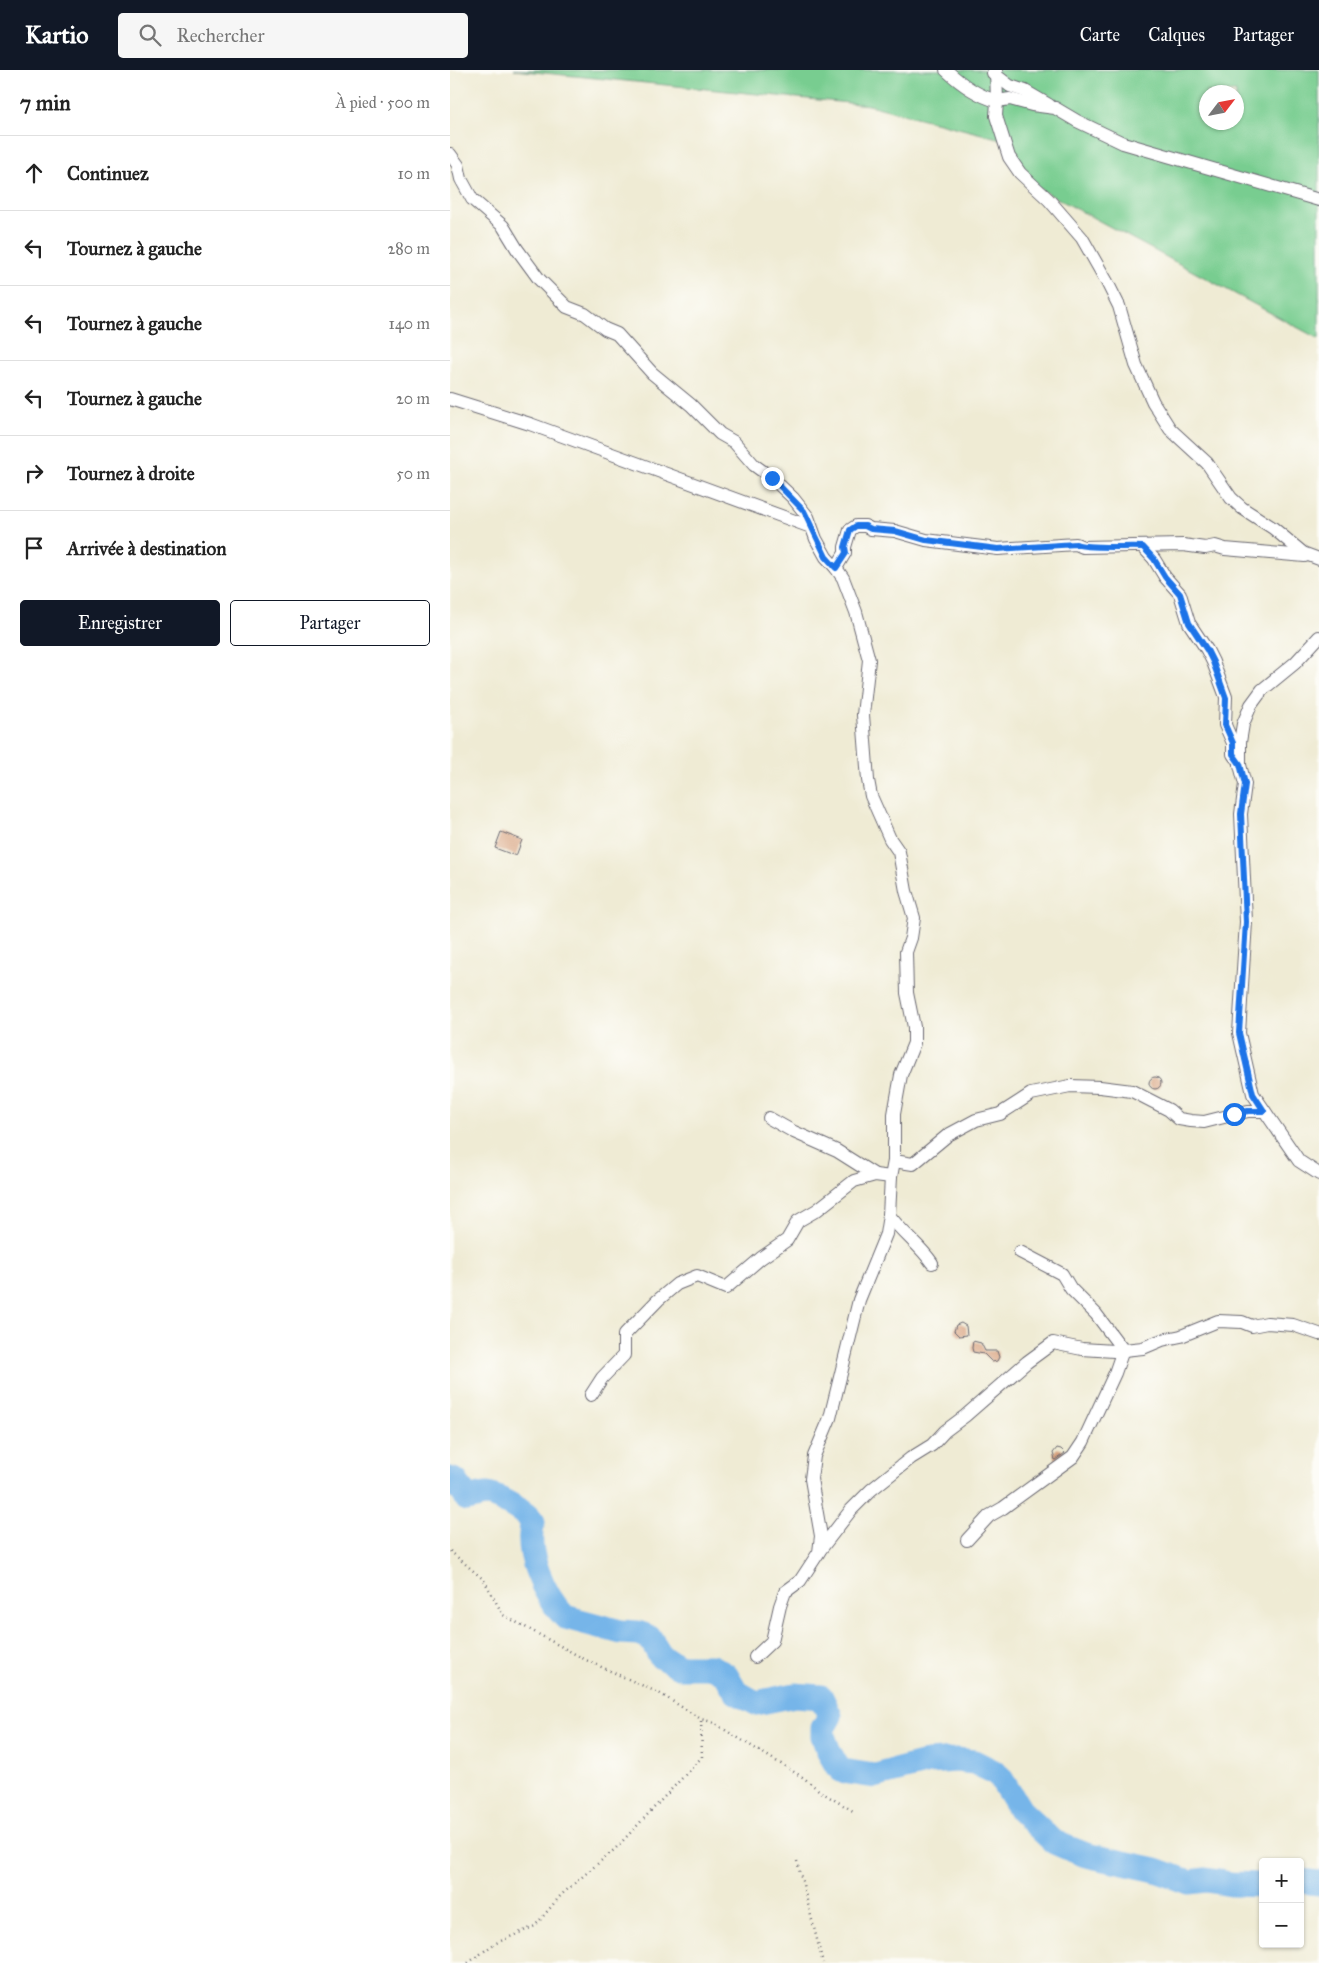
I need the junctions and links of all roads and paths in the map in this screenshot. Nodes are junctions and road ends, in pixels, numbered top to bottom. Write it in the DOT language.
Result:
graph roads {
  1 [pos="946,70"];
  2 [pos="994,72"];
  3 [pos="997,101"];
  4 [pos="1055,108"];
  5 [pos="450,154"];
  6 [pos="1319,200"];
  7 [pos="450,399"];
  8 [pos="811,527"];
  9 [pos="1143,547"];
  10 [pos="1314,558"];
  11 [pos="836,568"];
  12 [pos="1319,637"];
  13 [pos="1240,764"];
  14 [pos="1264,1111"];
  15 [pos="769,1118"];
  16 [pos="894,1161"];
  17 [pos="1319,1174"];
  18 [pos="875,1175"];
  19 [pos="891,1177"];
  20 [pos="889,1216"];
  21 [pos="1020,1252"];
  22 [pos="932,1263"];
  23 [pos="1319,1334"];
  24 [pos="1123,1350"];
  25 [pos="591,1395"];
  26 [pos="967,1540"];
  27 [pos="450,1551"];
  28 [pos="819,1552"];
  29 [pos="755,1657"];
  30 [pos="701,1719"];
  31 [pos="853,1811"];
  32 [pos="797,1861"];
  33 [pos="468,1963"];
  34 [pos="823,1963"];
  1 -- 3 [label="street"];
  2 -- 3 [label="street"];
  2 -- 4 [label="street"];
  3 -- 4 [label="street"];
  3 -- 10 [label="street"];
  4 -- 6 [label="street"];
  5 -- 8 [label="street"];
  7 -- 8 [label="street"];
  8 -- 11 [label="street"];
  9 -- 10 [label="street"];
  9 -- 11 [label="street"];
  9 -- 13 [label="street"];
  11 -- 16 [label="street"];
  12 -- 13 [label="street"];
  13 -- 14 [label="street"];
  14 -- 16 [label="street"];
  14 -- 17 [label="street"];
  15 -- 18 [label="street"];
  16 -- 19 [label="street"];
  18 -- 19 [label="street"];
  18 -- 25 [label="street"];
  19 -- 20 [label="street"];
  20 -- 22 [label="street"];
  20 -- 28 [label="street"];
  21 -- 24 [label="street"];
  23 -- 24 [label="street"];
  24 -- 26 [label="street"];
  24 -- 28 [label="street"];
  27 -- 30 [label="path"];
  28 -- 29 [label="street"];
  30 -- 31 [label="path"];
  30 -- 33 [label="path"];
  32 -- 34 [label="path"];
}
